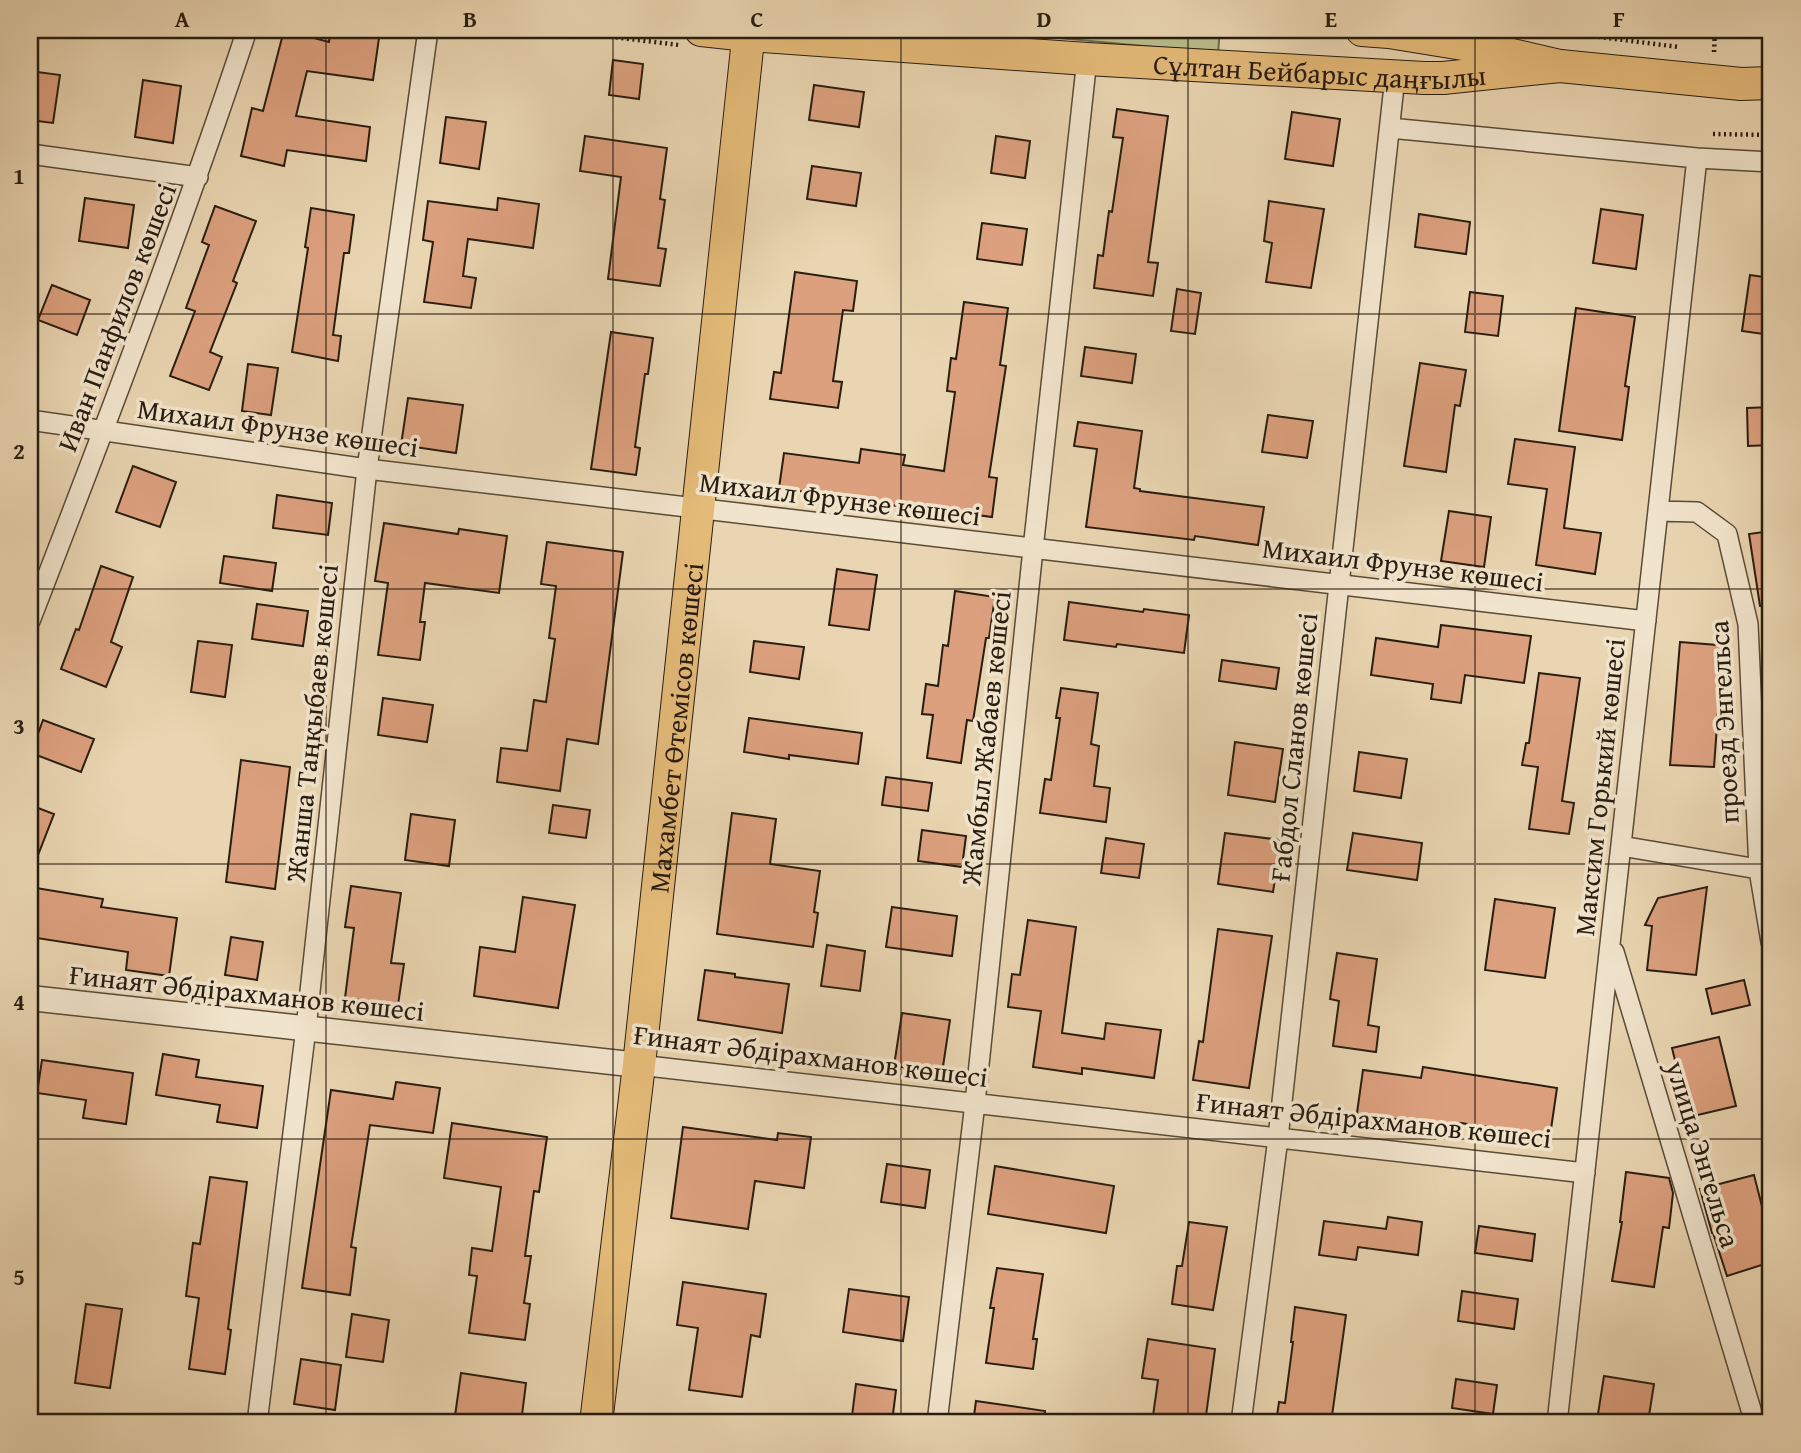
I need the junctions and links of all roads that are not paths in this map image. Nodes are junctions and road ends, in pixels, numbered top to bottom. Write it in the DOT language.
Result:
graph roads {
  1 [pos="247,30"];
  2 [pos="428,30"];
  3 [pos="701,30"];
  4 [pos="1380,31"];
  5 [pos="748,32"];
  6 [pos="1087,59"];
  7 [pos="1560,66"];
  8 [pos="1395,77"];
  9 [pos="1756,83"];
  10 [pos="1390,128"];
  11 [pos="30,154"];
  12 [pos="1697,158"];
  13 [pos="1771,162"];
  14 [pos="198,177"];
  15 [pos="30,420"];
  16 [pos="104,431"];
  17 [pos="367,469"];
  18 [pos="699,510"];
  19 [pos="1658,511"];
  20 [pos="1033,549"];
  21 [pos="1339,585"];
  22 [pos="30,621"];
  23 [pos="1646,621"];
  24 [pos="1621,846"];
  25 [pos="1765,871"];
  26 [pos="1611,941"];
  27 [pos="1771,942"];
  28 [pos="30,998"];
  29 [pos="306,1028"];
  30 [pos="639,1065"];
  31 [pos="975,1103"];
  32 [pos="1278,1138"];
  33 [pos="1585,1173"];
  34 [pos="257,1423"];
  35 [pos="596,1423"];
  36 [pos="937,1423"];
  37 [pos="1241,1423"];
  38 [pos="1557,1423"];
  39 [pos="1755,1423"];
  1 -- 14 [label="street, Иван Панфилов көшесі"];
  2 -- 17 [label="street, Жанша Таңқыбаев көшесі"];
  3 -- 5 [label="main road, Сұлтан Бейбарыс даңғылы"];
  4 -- 7 [label="main road, Сұлтан Бейбарыс даңғылы"];
  5 -- 6 [label="main road, Сұлтан Бейбарыс даңғылы"];
  5 -- 18 [label="main road, Махамбет Өтемісов көшесі"];
  6 -- 8 [label="main road, Сұлтан Бейбарыс даңғылы"];
  6 -- 20 [label="street, Жамбыл Жабаев көшесі"];
  7 -- 8 [label="main road, Сұлтан Бейбарыс даңғылы"];
  7 -- 9 [label="main road, Сұлтан Бейбарыс даңғылы"];
  8 -- 10 [label="street, Ғабдол Сланов көшесі"];
  10 -- 12 [label="street"];
  10 -- 21 [label="street, Ғабдол Сланов көшесі"];
  11 -- 14 [label="street"];
  12 -- 13 [label="street"];
  12 -- 19 [label="street, Максим Горький көшесі"];
  14 -- 16 [label="street, Иван Панфилов көшесі"];
  15 -- 16 [label="street, Михаил Фрунзе көшесі"];
  16 -- 17 [label="street, Михаил Фрунзе көшесі"];
  16 -- 22 [label="street, Иван Панфилов көшесі"];
  17 -- 18 [label="street, Михаил Фрунзе көшесі"];
  17 -- 29 [label="street, Жанша Таңқыбаев көшесі"];
  18 -- 20 [label="street, Михаил Фрунзе көшесі"];
  18 -- 30 [label="main road, Махамбет Өтемісов көшесі"];
  19 -- 23 [label="street, Максим Горький көшесі"];
  19 -- 25 [label="street, проезд Энгельса"];
  20 -- 21 [label="street, Михаил Фрунзе көшесі"];
  20 -- 31 [label="street, Жамбыл Жабаев көшесі"];
  21 -- 23 [label="street, Михаил Фрунзе көшесі"];
  21 -- 32 [label="street, Ғабдол Сланов көшесі"];
  23 -- 24 [label="street, Максим Горький көшесі"];
  24 -- 25 [label="street"];
  24 -- 26 [label="street, Максим Горький көшесі"];
  25 -- 27 [label="street, проезд Энгельса"];
  26 -- 33 [label="street, Максим Горький көшесі"];
  26 -- 39 [label="street, улица Энгельса"];
  28 -- 29 [label="street, Ғинаят Әбдірахманов көшесі"];
  29 -- 30 [label="street, Ғинаят Әбдірахманов көшесі"];
  29 -- 34 [label="street, Жанша Таңқыбаев көшесі"];
  30 -- 31 [label="street, Ғинаят Әбдірахманов көшесі"];
  30 -- 35 [label="main road, Махамбет Өтемісов көшесі"];
  31 -- 32 [label="street, Ғинаят Әбдірахманов көшесі"];
  31 -- 36 [label="street, Жамбыл Жабаев көшесі"];
  32 -- 33 [label="street, Ғинаят Әбдірахманов көшесі"];
  32 -- 37 [label="street, Ғабдол Сланов көшесі"];
  33 -- 38 [label="street, Максим Горький көшесі"];
}
